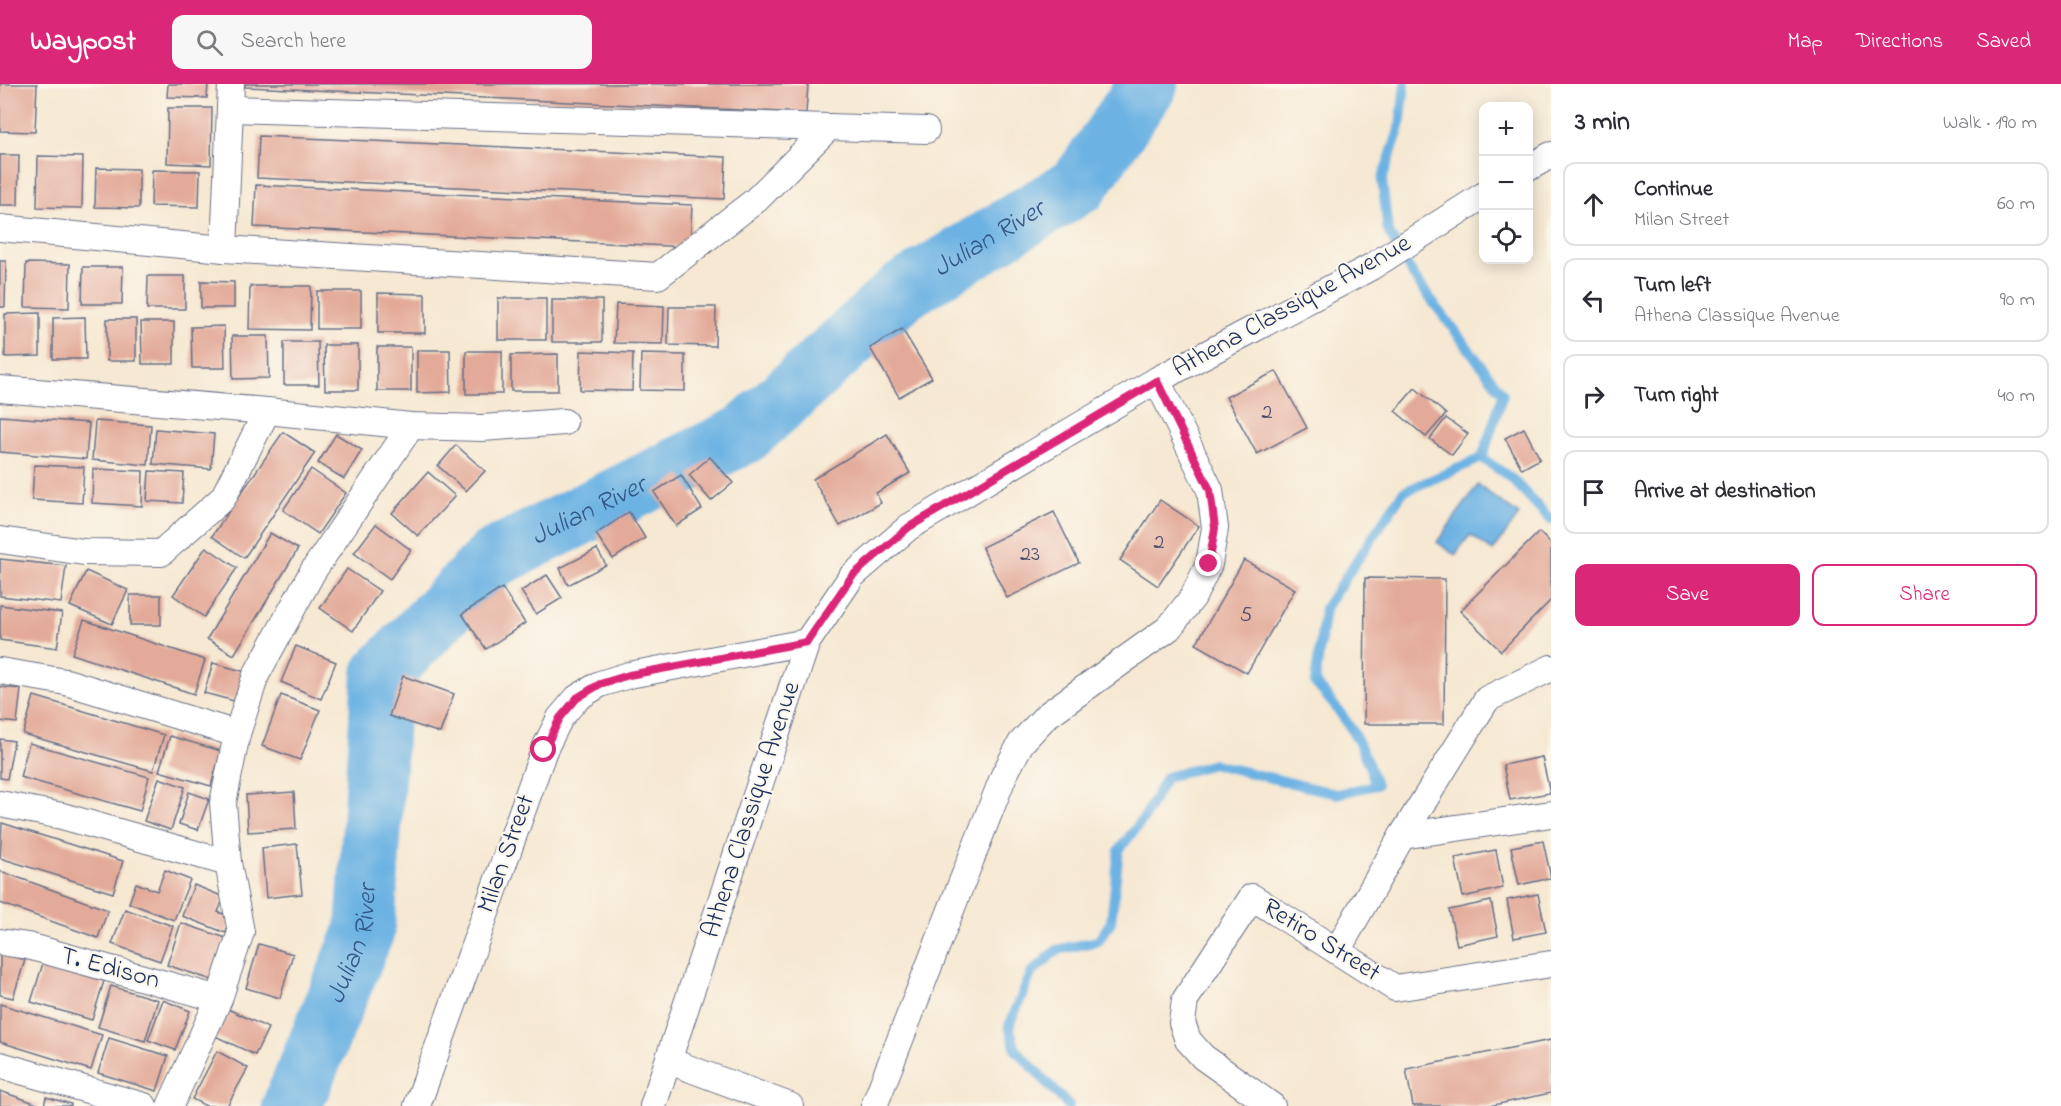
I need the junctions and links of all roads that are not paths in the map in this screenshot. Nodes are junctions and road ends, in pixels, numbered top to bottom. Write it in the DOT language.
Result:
graph roads {
  1 [pos="230,96"];
  2 [pos="829,127"];
  3 [pos="926,130"];
  4 [pos="1551,155"];
  5 [pos="1533,165"];
  6 [pos="1479,198"];
  7 [pos="0,228"];
  8 [pos="224,249"];
  9 [pos="1157,381"];
  10 [pos="0,388"];
  11 [pos="267,411"];
  12 [pos="564,422"];
  13 [pos="411,426"];
  14 [pos="0,540"];
  15 [pos="807,642"];
  16 [pos="1551,668"];
  17 [pos="0,671"];
  18 [pos="237,734"];
  19 [pos="0,804"];
  20 [pos="1551,814"];
  21 [pos="1402,836"];
  22 [pos="228,863"];
  23 [pos="0,942"];
  24 [pos="1337,951"];
  25 [pos="1551,964"];
  26 [pos="219,999"];
  27 [pos="669,1061"];
  28 [pos="0,1065"];
  29 [pos="144,1106"];
  30 [pos="170,1106"];
  31 [pos="417,1106"];
  32 [pos="653,1106"];
  33 [pos="790,1106"];
  34 [pos="874,1106"];
  35 [pos="1272,1106"];
  1 -- 2 [label="street"];
  1 -- 8 [label="street"];
  2 -- 3 [label="street"];
  2 -- 8 [label="street"];
  4 -- 5 [label="street"];
  6 -- 9 [label="street, Athena Classique Avenue"];
  7 -- 8 [label="street"];
  9 -- 15 [label="street, Athena Classique Avenue"];
  9 -- 34 [label="street"];
  10 -- 11 [label="street"];
  11 -- 13 [label="street"];
  11 -- 14 [label="street"];
  12 -- 13 [label="street"];
  13 -- 18 [label="street"];
  15 -- 27 [label="street, Athena Classique Avenue"];
  15 -- 31 [label="street, Milan Street"];
  16 -- 21 [label="street"];
  17 -- 18 [label="street"];
  18 -- 22 [label="street"];
  19 -- 22 [label="street"];
  20 -- 21 [label="street"];
  21 -- 24 [label="street"];
  22 -- 26 [label="street"];
  23 -- 26 [label="street, T. Edison"];
  24 -- 25 [label="street, Retiro Street"];
  24 -- 35 [label="street, Retiro Street"];
  26 -- 30 [label="street"];
  27 -- 32 [label="street, Athena Classique Avenue"];
  27 -- 33 [label="street"];
  28 -- 29 [label="street"];
}
